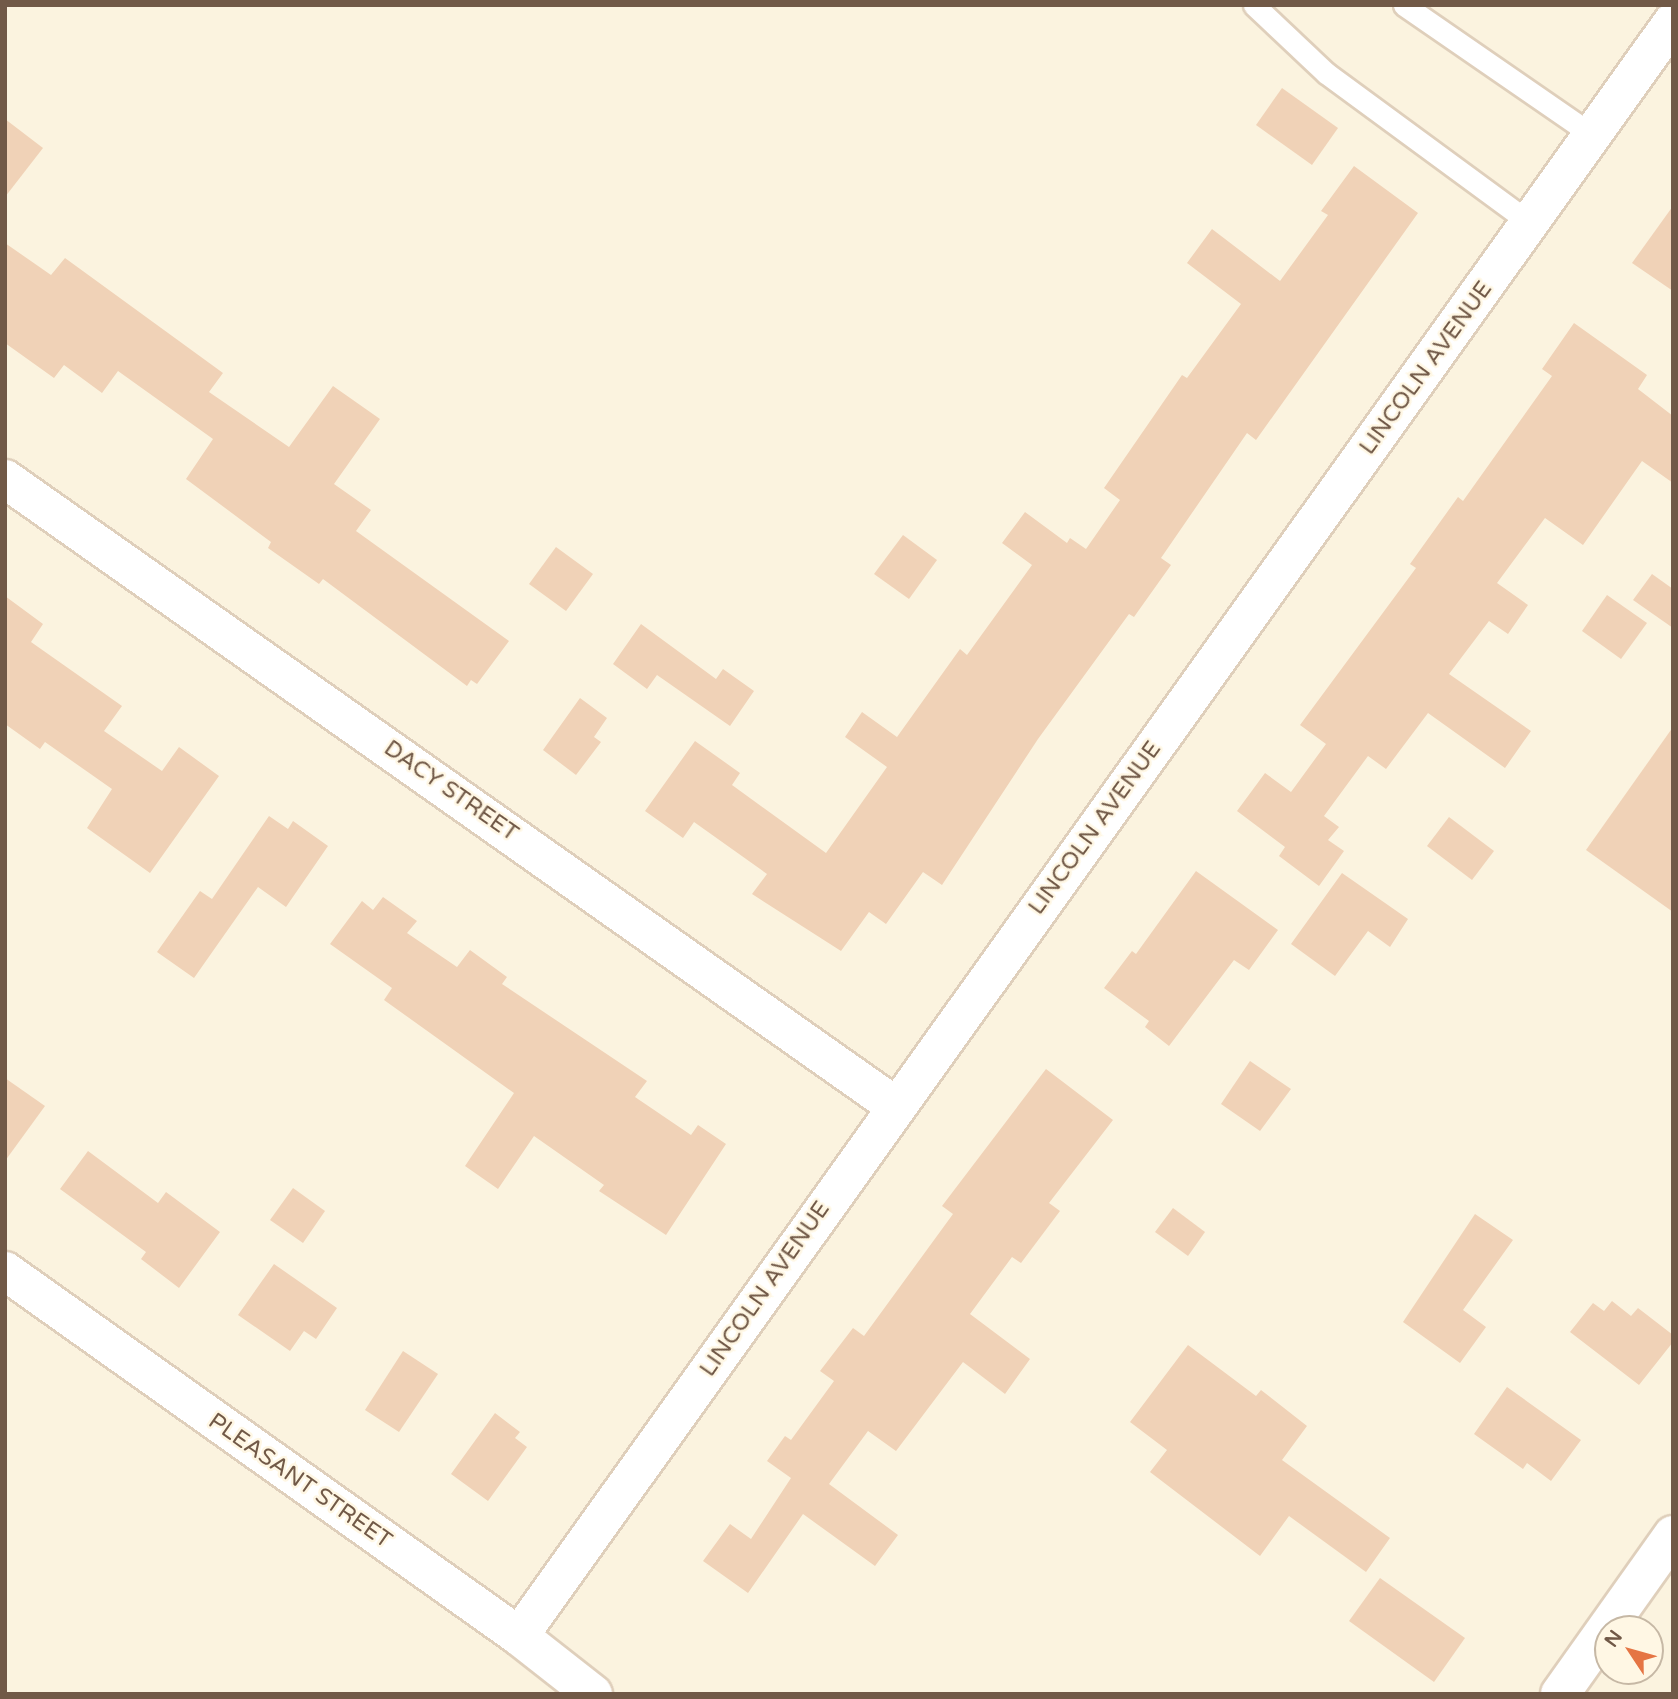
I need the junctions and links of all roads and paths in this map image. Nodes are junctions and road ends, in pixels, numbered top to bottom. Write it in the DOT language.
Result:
graph roads {
  1 [pos="1254,5"];
  2 [pos="1404,5"];
  3 [pos="1673,22"];
  4 [pos="1591,134"];
  5 [pos="1530,223"];
  6 [pos="5,479"];
  7 [pos="895,1106"];
  8 [pos="5,1271"];
  9 [pos="1673,1535"];
  10 [pos="519,1636"];
  11 [pos="593,1694"];
  12 [pos="1560,1694"];
  1 -- 5 [label="lane"];
  2 -- 4 [label="lane"];
  3 -- 4 [label="street, LINCOLN AVENUE"];
  4 -- 5 [label="street, LINCOLN AVENUE"];
  5 -- 7 [label="street, LINCOLN AVENUE"];
  6 -- 7 [label="street, DACY STREET"];
  7 -- 10 [label="street, LINCOLN AVENUE"];
  8 -- 10 [label="street, PLEASANT STREET"];
  9 -- 12 [label="street"];
  10 -- 11 [label="street, PLEASANT STREET"];
}
